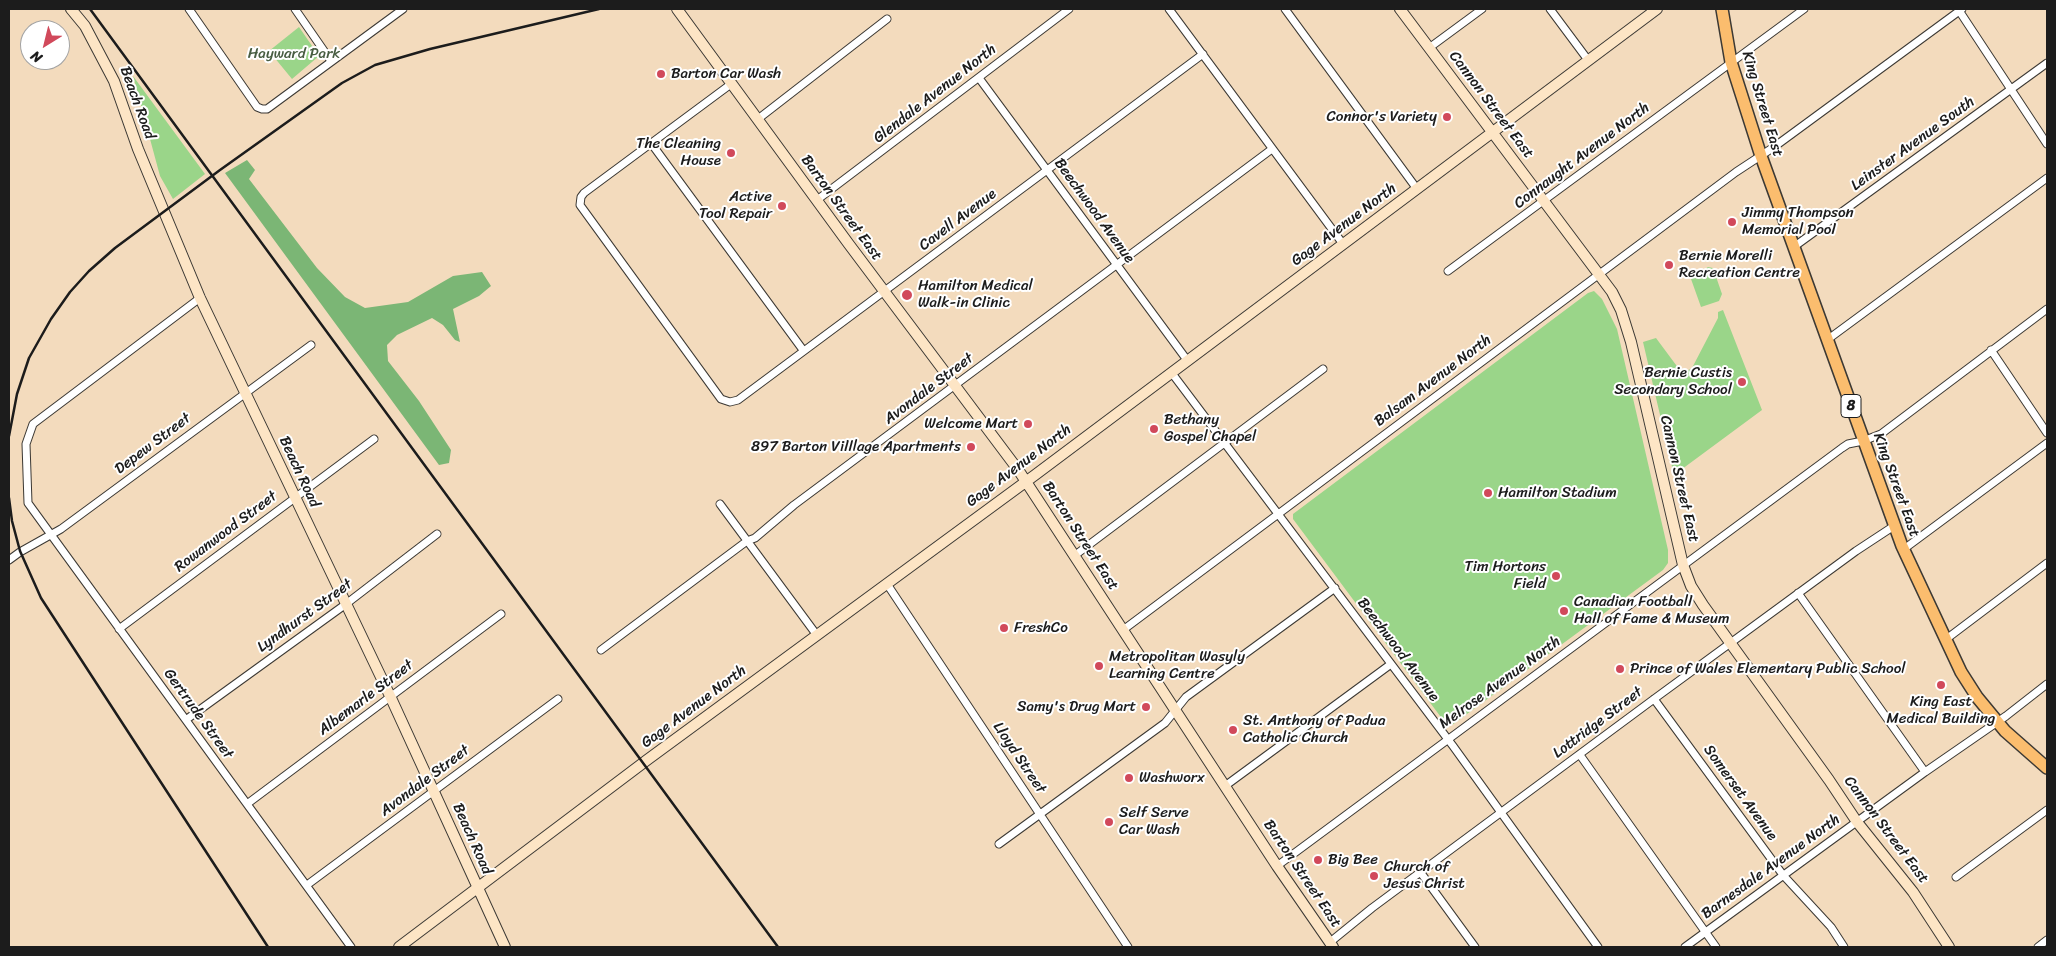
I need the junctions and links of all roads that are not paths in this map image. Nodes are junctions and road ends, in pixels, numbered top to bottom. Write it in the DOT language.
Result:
graph roads {
  1 [pos="72,9"];
  2 [pos="189,9"];
  3 [pos="296,9"];
  4 [pos="402,9"];
  5 [pos="677,9"];
  6 [pos="1069,9"];
  7 [pos="1169,9"];
  8 [pos="1285,9"];
  9 [pos="1400,9"];
  10 [pos="1482,9"];
  11 [pos="1550,9"];
  12 [pos="1657,9"];
  13 [pos="1722,9"];
  14 [pos="1804,9"];
  15 [pos="1960,10"];
  16 [pos="887,19"];
  17 [pos="1429,48"];
  18 [pos="1203,54"];
  19 [pos="1588,60"];
  20 [pos="331,61"];
  21 [pos="1731,62"];
  22 [pos="2047,63"];
  23 [pos="979,78"];
  24 [pos="731,84"];
  25 [pos="2012,89"];
  26 [pos="758,119"];
  27 [pos="1492,132"];
  28 [pos="651,143"];
  29 [pos="2047,144"];
  30 [pos="1272,149"];
  31 [pos="1761,156"];
  32 [pos="1047,170"];
  33 [pos="2047,178"];
  34 [pos="1417,189"];
  35 [pos="817,200"];
  36 [pos="1545,202"];
  37 [pos="1342,244"];
  38 [pos="1795,246"];
  39 [pos="1116,264"];
  40 [pos="1448,271"];
  41 [pos="1600,274"];
  42 [pos="884,291"];
  43 [pos="200,298"];
  44 [pos="2047,309"];
  45 [pos="1827,340"];
  46 [pos="311,345"];
  47 [pos="803,350"];
  48 [pos="1991,350"];
  49 [pos="1186,360"];
  50 [pos="1323,369"];
  51 [pos="1171,372"];
  52 [pos="954,386"];
  53 [pos="245,392"];
  54 [pos="2047,433"];
  55 [pos="374,439"];
  56 [pos="1863,441"];
  57 [pos="1224,443"];
  58 [pos="2047,443"];
  59 [pos="1026,481"];
  60 [pos="295,498"];
  61 [pos="720,504"];
  62 [pos="1278,514"];
  63 [pos="1894,526"];
  64 [pos="438,534"];
  65 [pos="51,536"];
  66 [pos="747,541"];
  67 [pos="1904,549"];
  68 [pos="1074,556"];
  69 [pos="9,560"];
  70 [pos="2047,563"];
  71 [pos="1683,565"];
  72 [pos="887,584"];
  73 [pos="1335,588"];
  74 [pos="1798,594"];
  75 [pos="346,604"];
  76 [pos="501,614"];
  77 [pos="119,629"];
  78 [pos="1123,630"];
  79 [pos="816,634"];
  80 [pos="1946,640"];
  81 [pos="1731,644"];
  82 [pos="602,650"];
  83 [pos="1391,664"];
  84 [pos="2047,684"];
  85 [pos="391,698"];
  86 [pos="558,699"];
  87 [pos="1654,700"];
  88 [pos="1176,710"];
  89 [pos="187,720"];
  90 [pos="1996,722"];
  91 [pos="1447,739"];
  92 [pos="1580,756"];
  93 [pos="2047,768"];
  94 [pos="1925,772"];
  95 [pos="1226,786"];
  96 [pos="434,792"];
  97 [pos="247,804"];
  98 [pos="2047,810"];
  99 [pos="1502,813"];
  100 [pos="1039,814"];
  101 [pos="1857,822"];
  102 [pos="999,844"];
  103 [pos="1277,866"];
  104 [pos="1421,873"];
  105 [pos="1783,875"];
  106 [pos="1956,877"];
  107 [pos="306,885"];
  108 [pos="477,888"];
  109 [pos="1704,933"];
  110 [pos="2047,940"];
  111 [pos="1328,946"];
  112 [pos="351,947"];
  113 [pos="399,947"];
  114 [pos="505,947"];
  115 [pos="1128,947"];
  116 [pos="1474,947"];
  117 [pos="1598,947"];
  118 [pos="1685,947"];
  119 [pos="1716,947"];
  120 [pos="1844,947"];
  121 [pos="1949,947"];
  122 [pos="2038,947"];
  1 -- 43 [label="main road, Beach Road"];
  2 -- 20 [label="street"];
  3 -- 20 [label="street"];
  4 -- 20 [label="street"];
  5 -- 24 [label="main road, Barton Street East"];
  6 -- 23 [label="street, Glendale Avenue North"];
  7 -- 18 [label="street"];
  8 -- 34 [label="street"];
  9 -- 17 [label="main road, Cannon Street East"];
  10 -- 17 [label="street"];
  11 -- 19 [label="street"];
  12 -- 19 [label="main road, Gage Avenue North"];
  13 -- 21 [label="main road, King Street East / 8"];
  14 -- 21 [label="street, Connaught Avenue North"];
  15 -- 25 [label="street"];
  15 -- 31 [label="street, Balsam Avenue North"];
  16 -- 26 [label="street"];
  17 -- 27 [label="main road, Cannon Street East"];
  18 -- 30 [label="street"];
  18 -- 32 [label="street, Cavell Avenue"];
  19 -- 27 [label="main road, Gage Avenue North"];
  21 -- 31 [label="main road, King Street East / 8"];
  21 -- 36 [label="street, Connaught Avenue North"];
  22 -- 25 [label="street, Leinster Avenue South"];
  23 -- 32 [label="street, Beechwood Avenue"];
  23 -- 35 [label="street, Glendale Avenue North"];
  24 -- 26 [label="main road, Barton Street East"];
  24 -- 28 [label="street"];
  25 -- 29 [label="street"];
  25 -- 38 [label="street, Leinster Avenue South"];
  26 -- 35 [label="main road, Barton Street East"];
  27 -- 34 [label="main road, Gage Avenue North"];
  27 -- 36 [label="main road, Cannon Street East"];
  28 -- 47 [label="street"];
  28 -- 47 [label="street, Cavell Avenue"];
  30 -- 37 [label="street"];
  30 -- 39 [label="street, Avondale Street"];
  31 -- 38 [label="main road, King Street East / 8"];
  31 -- 41 [label="street, Balsam Avenue North"];
  32 -- 39 [label="street, Beechwood Avenue"];
  32 -- 42 [label="street, Cavell Avenue"];
  33 -- 45 [label="street"];
  34 -- 37 [label="main road, Gage Avenue North"];
  35 -- 42 [label="main road, Barton Street East"];
  36 -- 40 [label="street, Connaught Avenue North"];
  36 -- 41 [label="main road, Cannon Street East"];
  37 -- 49 [label="main road, Gage Avenue North"];
  38 -- 45 [label="main road, King Street East / 8"];
  39 -- 49 [label="street, Beechwood Avenue"];
  39 -- 52 [label="street, Avondale Street"];
  41 -- 62 [label="street, Balsam Avenue North"];
  41 -- 71 [label="main road, Cannon Street East"];
  42 -- 47 [label="street, Cavell Avenue"];
  42 -- 52 [label="main road, Barton Street East"];
  43 -- 53 [label="main road, Beach Road"];
  43 -- 65 [label="street, Gertrude Street"];
  44 -- 48 [label="street, Melrose Avenue North"];
  45 -- 56 [label="main road, King Street East / 8"];
  46 -- 53 [label="street, Depew Street"];
  48 -- 54 [label="street"];
  48 -- 56 [label="street, Melrose Avenue North"];
  49 -- 51 [label="main road, Gage Avenue North"];
  50 -- 57 [label="street"];
  51 -- 57 [label="street, Beechwood Avenue"];
  51 -- 59 [label="main road, Gage Avenue North"];
  52 -- 59 [label="main road, Barton Street East"];
  52 -- 66 [label="street, Avondale Street"];
  53 -- 60 [label="main road, Beach Road"];
  53 -- 65 [label="street, Depew Street"];
  55 -- 60 [label="street, Rowanwood Street"];
  56 -- 63 [label="main road, King Street East / 8"];
  56 -- 71 [label="street, Melrose Avenue North"];
  57 -- 62 [label="street, Beechwood Avenue"];
  57 -- 68 [label="street"];
  58 -- 67 [label="street"];
  59 -- 68 [label="main road, Barton Street East"];
  59 -- 72 [label="main road, Gage Avenue North"];
  60 -- 75 [label="main road, Beach Road"];
  60 -- 77 [label="street, Rowanwood Street"];
  61 -- 66 [label="street"];
  62 -- 73 [label="street, Beechwood Avenue"];
  62 -- 78 [label="street, Balsam Avenue North"];
  63 -- 67 [label="main road, King Street East / 8"];
  63 -- 74 [label="street, Lottridge Street"];
  64 -- 75 [label="street, Lyndhurst Street"];
  65 -- 69 [label="street, Depew Street"];
  65 -- 77 [label="street, Gertrude Street"];
  66 -- 79 [label="street"];
  66 -- 82 [label="street, Avondale Street"];
  67 -- 80 [label="main road, King Street East / 8"];
  68 -- 78 [label="main road, Barton Street East"];
  70 -- 80 [label="street"];
  71 -- 81 [label="main road, Cannon Street East"];
  71 -- 91 [label="street, Melrose Avenue North"];
  72 -- 79 [label="main road, Gage Avenue North"];
  72 -- 100 [label="street, Lloyd Street"];
  73 -- 83 [label="street, Beechwood Avenue"];
  73 -- 88 [label="street"];
  74 -- 81 [label="street, Lottridge Street"];
  74 -- 94 [label="street"];
  75 -- 85 [label="main road, Beach Road"];
  75 -- 89 [label="street, Lyndhurst Street"];
  76 -- 85 [label="street, Albemarle Street"];
  77 -- 89 [label="street, Gertrude Street"];
  78 -- 88 [label="main road, Barton Street East"];
  79 -- 108 [label="main road, Gage Avenue North"];
  80 -- 90 [label="main road, King Street East / 8"];
  81 -- 87 [label="street, Lottridge Street"];
  81 -- 101 [label="main road, Cannon Street East"];
  83 -- 91 [label="street, Beechwood Avenue"];
  83 -- 95 [label="street"];
  84 -- 90 [label="street, Barnesdale Avenue North"];
  85 -- 96 [label="main road, Beach Road"];
  85 -- 97 [label="street, Albemarle Street"];
  86 -- 96 [label="street, Avondale Street"];
  87 -- 92 [label="street, Lottridge Street"];
  87 -- 105 [label="street, Somerset Avenue"];
  88 -- 95 [label="main road, Barton Street East"];
  88 -- 100 [label="street"];
  89 -- 97 [label="street, Gertrude Street"];
  90 -- 93 [label="main road, King Street East / 8"];
  90 -- 94 [label="street, Barnesdale Avenue North"];
  91 -- 99 [label="street, Beechwood Avenue"];
  91 -- 103 [label="street, Melrose Avenue North"];
  92 -- 99 [label="street, Lottridge Street"];
  92 -- 109 [label="street"];
  94 -- 101 [label="street, Barnesdale Avenue North"];
  95 -- 103 [label="main road, Barton Street East"];
  96 -- 107 [label="street, Avondale Street"];
  96 -- 108 [label="main road, Beach Road"];
  97 -- 107 [label="street, Gertrude Street"];
  98 -- 106 [label="street"];
  99 -- 104 [label="street, Lottridge Street"];
  99 -- 117 [label="street, Beechwood Avenue"];
  100 -- 102 [label="street"];
  100 -- 115 [label="street, Lloyd Street"];
  101 -- 105 [label="street, Barnesdale Avenue North"];
  101 -- 121 [label="main road, Cannon Street East"];
  103 -- 111 [label="main road, Barton Street East"];
  104 -- 111 [label="street, Lottridge Street"];
  104 -- 116 [label="street"];
  105 -- 109 [label="street, Barnesdale Avenue North"];
  105 -- 120 [label="street, Somerset Avenue"];
  107 -- 112 [label="street, Gertrude Street"];
  108 -- 113 [label="main road, Gage Avenue North"];
  108 -- 114 [label="main road, Beach Road"];
  109 -- 118 [label="street, Barnesdale Avenue North"];
  109 -- 119 [label="street"];
  110 -- 122 [label="street"];
}
